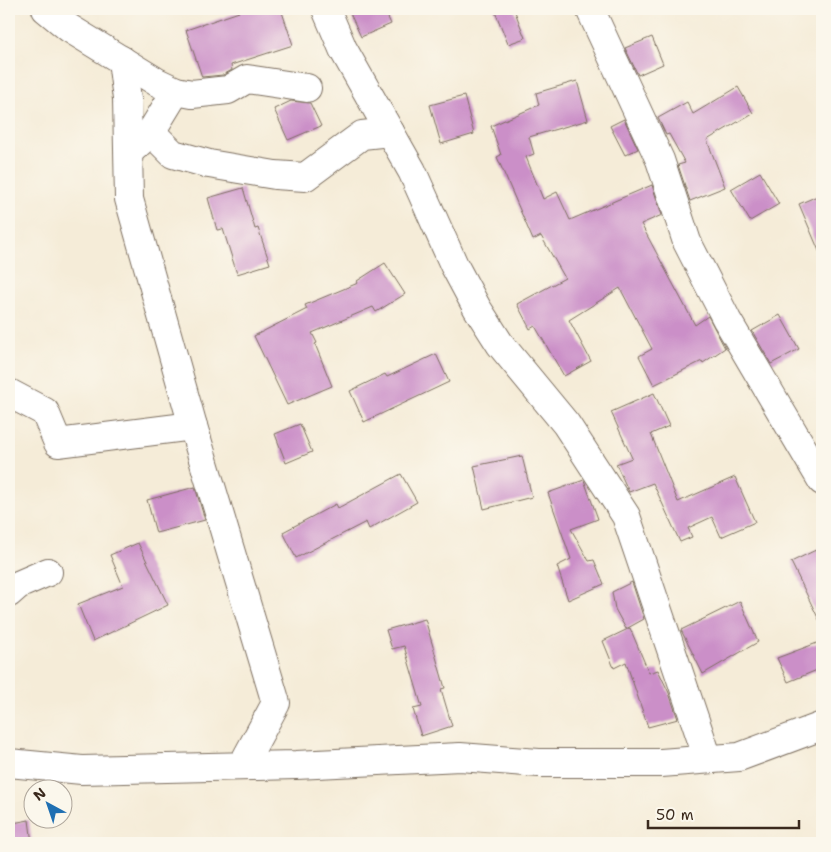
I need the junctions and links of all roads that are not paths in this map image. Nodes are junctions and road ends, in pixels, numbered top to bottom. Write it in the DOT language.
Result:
graph roads {
  1 [pos="46,9"];
  2 [pos="326,9"];
  3 [pos="590,9"];
  4 [pos="122,60"];
  5 [pos="307,88"];
  6 [pos="176,91"];
  7 [pos="151,132"];
  8 [pos="390,132"];
  9 [pos="129,152"];
  10 [pos="9,393"];
  11 [pos="193,426"];
  12 [pos="822,481"];
  13 [pos="48,572"];
  14 [pos="9,593"];
  15 [pos="822,726"];
  16 [pos="708,759"];
  17 [pos="9,764"];
  18 [pos="242,766"];
  1 -- 4 [label="street"];
  2 -- 8 [label="street"];
  3 -- 12 [label="street"];
  4 -- 6 [label="street"];
  4 -- 9 [label="street"];
  5 -- 6 [label="street"];
  6 -- 7 [label="street"];
  7 -- 8 [label="street"];
  7 -- 9 [label="street"];
  8 -- 16 [label="street"];
  9 -- 11 [label="street"];
  10 -- 11 [label="street"];
  11 -- 18 [label="street"];
  13 -- 14 [label="street"];
  15 -- 16 [label="street"];
  16 -- 18 [label="street"];
  17 -- 18 [label="street"];
}
